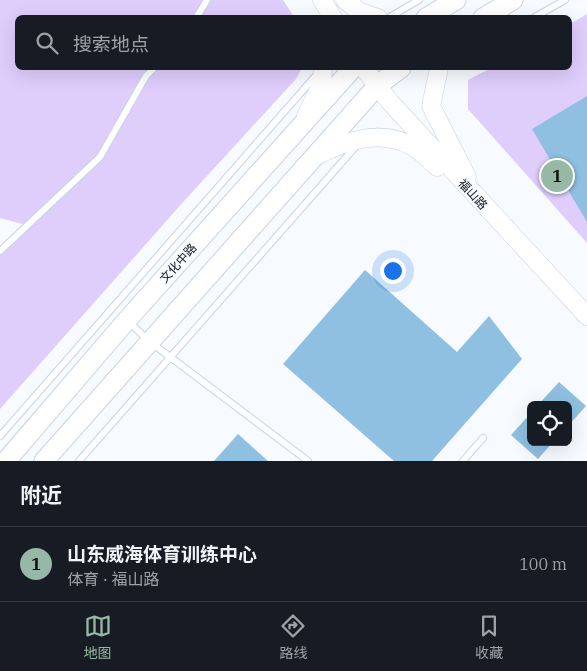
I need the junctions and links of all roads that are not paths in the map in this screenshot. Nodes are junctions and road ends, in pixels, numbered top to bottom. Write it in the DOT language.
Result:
graph roads {
  1 [pos="207,0"];
  2 [pos="312,0"];
  3 [pos="322,0"];
  4 [pos="345,0"];
  5 [pos="419,0"];
  6 [pos="513,0"];
  7 [pos="565,0"];
  8 [pos="455,1"];
  9 [pos="198,15"];
  10 [pos="318,15"];
  11 [pos="331,15"];
  12 [pos="369,15"];
  13 [pos="393,15"];
  14 [pos="423,15"];
  15 [pos="431,15"];
  16 [pos="488,15"];
  17 [pos="538,15"];
  18 [pos="152,70"];
  19 [pos="321,70"];
  20 [pos="323,70"];
  21 [pos="351,70"];
  22 [pos="366,70"];
  23 [pos="398,70"];
  24 [pos="440,70"];
  25 [pos="378,85"];
  26 [pos="303,122"];
  27 [pos="363,139"];
  28 [pos="318,155"];
  29 [pos="477,198"];
  30 [pos="0,250"];
  31 [pos="587,316"];
  32 [pos="127,320"];
  33 [pos="149,340"];
  34 [pos="170,356"];
  35 [pos="1,435"];
  36 [pos="483,438"];
  37 [pos="6,461"];
  38 [pos="44,461"];
  39 [pos="79,461"];
  40 [pos="308,461"];
  41 [pos="463,461"];
  1 -- 9 [label="lane"];
  2 -- 10 [label="main road"];
  3 -- 11 [label="main road"];
  4 -- 12 [label="main road"];
  5 -- 13 [label="lane"];
  6 -- 16 [label="main road"];
  7 -- 17 [label="lane"];
  8 -- 14 [label="main road"];
  8 -- 15 [label="main road"];
  18 -- 30 [label="lane"];
  19 -- 35 [label="lane"];
  20 -- 26 [label="main road"];
  21 -- 26 [label="main road, 文化中路"];
  22 -- 25 [label="main road, 福山路"];
  23 -- 25 [label="main road"];
  24 -- 29 [label="main road"];
  25 -- 28 [label="main road"];
  25 -- 29 [label="main road, 福山路"];
  26 -- 32 [label="main road, 文化中路"];
  27 -- 28 [label="main road"];
  27 -- 29 [label="main road"];
  27 -- 34 [label="lane"];
  28 -- 33 [label="main road"];
  29 -- 31 [label="main road, 福山路"];
  32 -- 33 [label="lane"];
  32 -- 37 [label="main road, 文化中路"];
  33 -- 34 [label="lane"];
  33 -- 38 [label="main road"];
  34 -- 39 [label="lane"];
  34 -- 40 [label="lane"];
  36 -- 41 [label="lane"];
}
